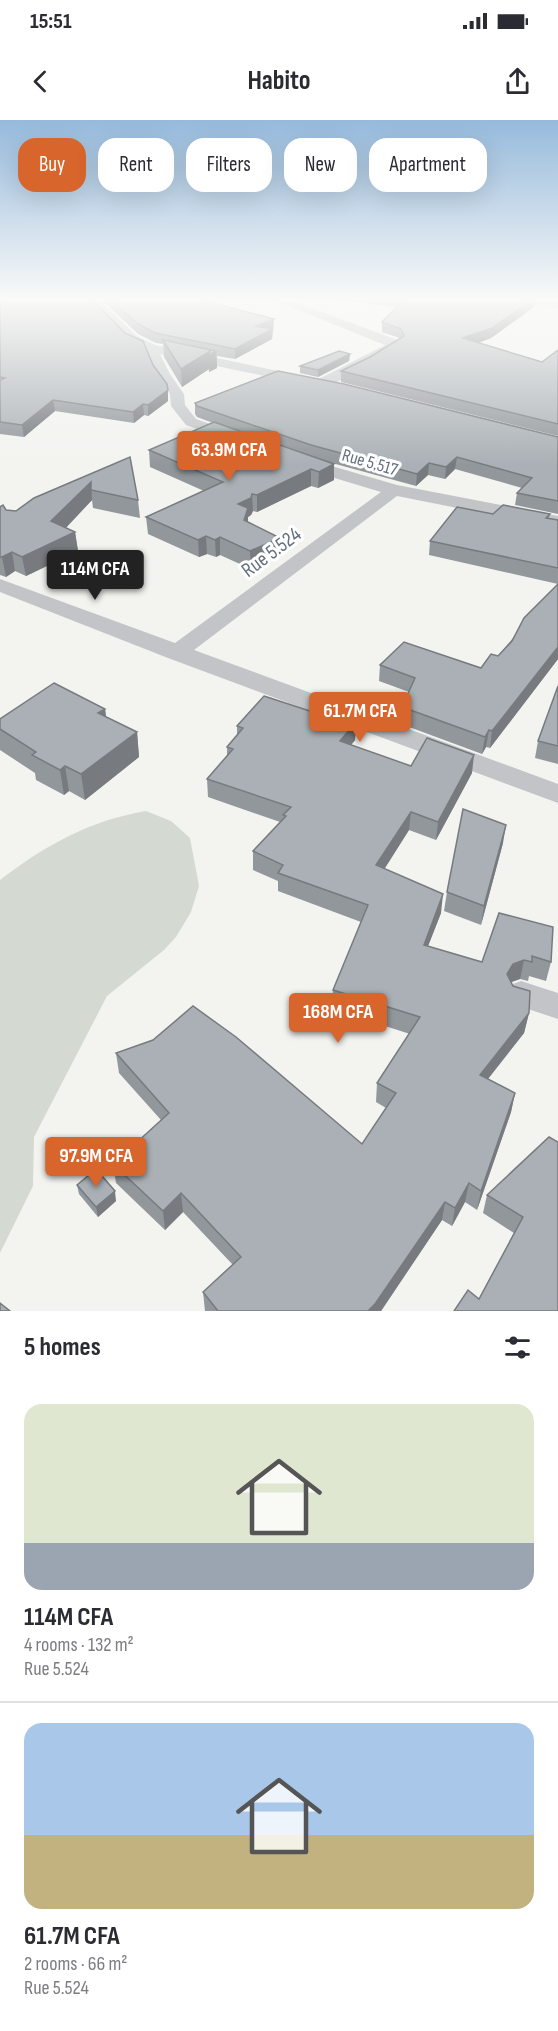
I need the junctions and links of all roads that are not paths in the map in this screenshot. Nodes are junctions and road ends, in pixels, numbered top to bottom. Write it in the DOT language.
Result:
graph roads {
  1 [pos="154,355"];
  2 [pos="182,355"];
  3 [pos="377,355"];
  4 [pos="320,384"];
  5 [pos="344,389"];
  6 [pos="253,445"];
  7 [pos="284,456"];
  8 [pos="394,490"];
  9 [pos="558,522"];
  10 [pos="0,585"];
  11 [pos="176,653"];
  12 [pos="558,794"];
  13 [pos="521,994"];
  14 [pos="558,1006"];
  1 -- 6 [label="street"];
  2 -- 4 [label="street"];
  3 -- 4 [label="street"];
  4 -- 5 [label="street"];
  7 -- 8 [label="street, Rue 5.517"];
  8 -- 9 [label="street, Rue 5.517"];
  8 -- 11 [label="street, Rue 5.524"];
  10 -- 11 [label="street"];
  11 -- 12 [label="street"];
  13 -- 14 [label="street"];
}
